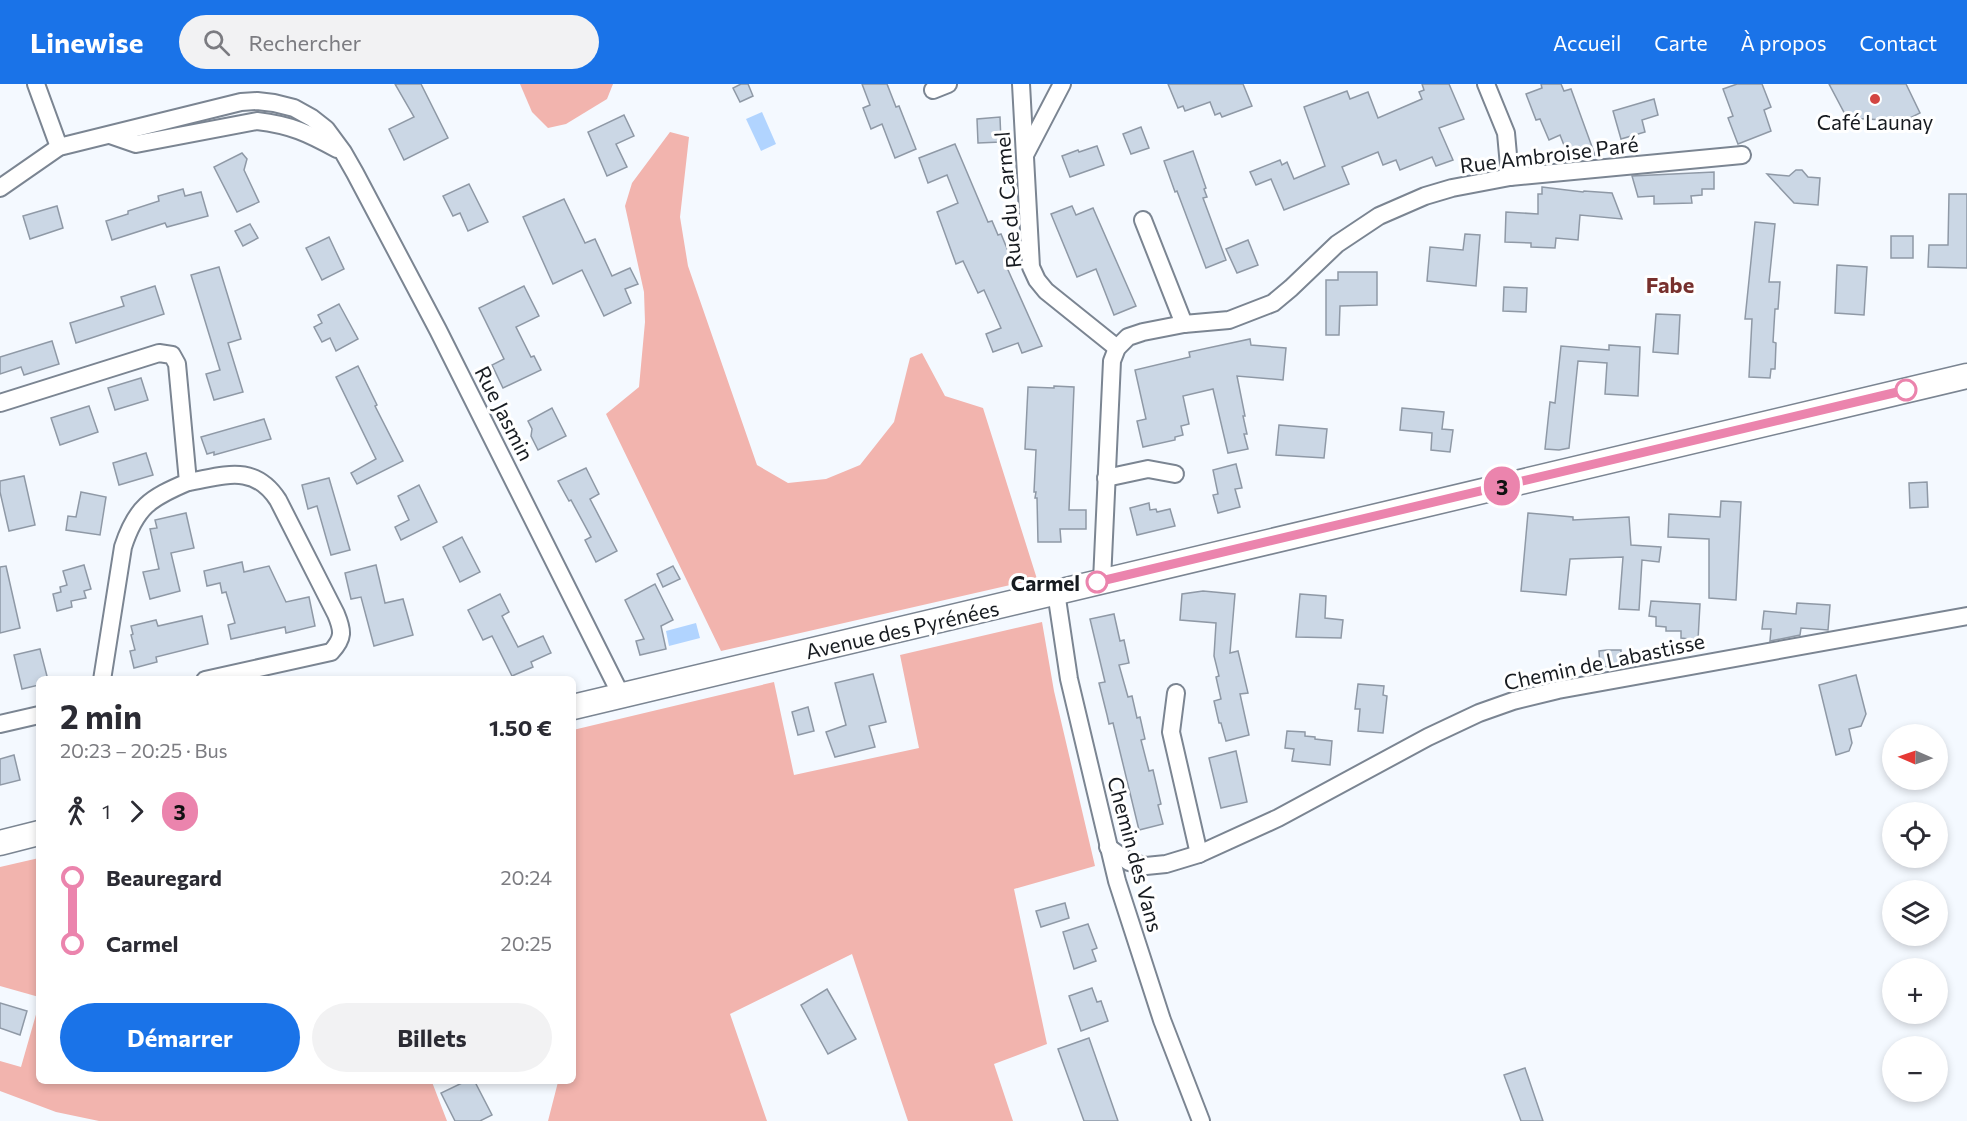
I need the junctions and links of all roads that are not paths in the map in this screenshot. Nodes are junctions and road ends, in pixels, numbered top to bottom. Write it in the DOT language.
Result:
graph roads {
  1 [pos="36,84"];
  2 [pos="1021,84"];
  3 [pos="1062,84"];
  4 [pos="1486,84"];
  5 [pos="59,147"];
  6 [pos="1742,155"];
  7 [pos="1024,156"];
  8 [pos="1510,177"];
  9 [pos="0,188"];
  10 [pos="1143,220"];
  11 [pos="1184,324"];
  12 [pos="1116,348"];
  13 [pos="1967,376"];
  14 [pos="0,403"];
  15 [pos="1175,474"];
  16 [pos="1106,478"];
  17 [pos="188,482"];
  18 [pos="1102,581"];
  19 [pos="1056,592"];
  20 [pos="1967,616"];
  21 [pos="103,676"];
  22 [pos="223,676"];
  23 [pos="1176,693"];
  24 [pos="621,695"];
  25 [pos="576,706"];
  26 [pos="36,716"];
  27 [pos="0,724"];
  28 [pos="36,834"];
  29 [pos="0,843"];
  30 [pos="1108,847"];
  31 [pos="1199,854"];
  32 [pos="1200,1121"];
  1 -- 5 [label="street"];
  2 -- 7 [label="street, Rue du Carmel"];
  3 -- 7 [label="street"];
  4 -- 8 [label="street"];
  5 -- 9 [label="street, Rue Jasmin"];
  5 -- 24 [label="street, Rue Jasmin"];
  6 -- 8 [label="street, Rue Ambroise Paré"];
  7 -- 12 [label="street, Rue du Carmel"];
  8 -- 11 [label="street, Rue Ambroise Paré"];
  10 -- 11 [label="street"];
  11 -- 12 [label="street, Rue Ambroise Paré"];
  12 -- 16 [label="street"];
  13 -- 18 [label="main road, Avenue des Pyrénées"];
  14 -- 17 [label="street"];
  15 -- 16 [label="street"];
  16 -- 18 [label="street"];
  17 -- 21 [label="street"];
  17 -- 22 [label="street"];
  18 -- 19 [label="main road, Avenue des Pyrénées"];
  19 -- 24 [label="main road, Avenue des Pyrénées"];
  19 -- 30 [label="street, Chemin des Vans"];
  20 -- 31 [label="street, Chemin de Labastisse"];
  23 -- 31 [label="street"];
  24 -- 25 [label="main road, Avenue des Pyrénées"];
  26 -- 27 [label="street"];
  28 -- 29 [label="main road"];
  30 -- 31 [label="street, Chemin de Labastisse"];
  30 -- 32 [label="street, Chemin des Vans"];
}
